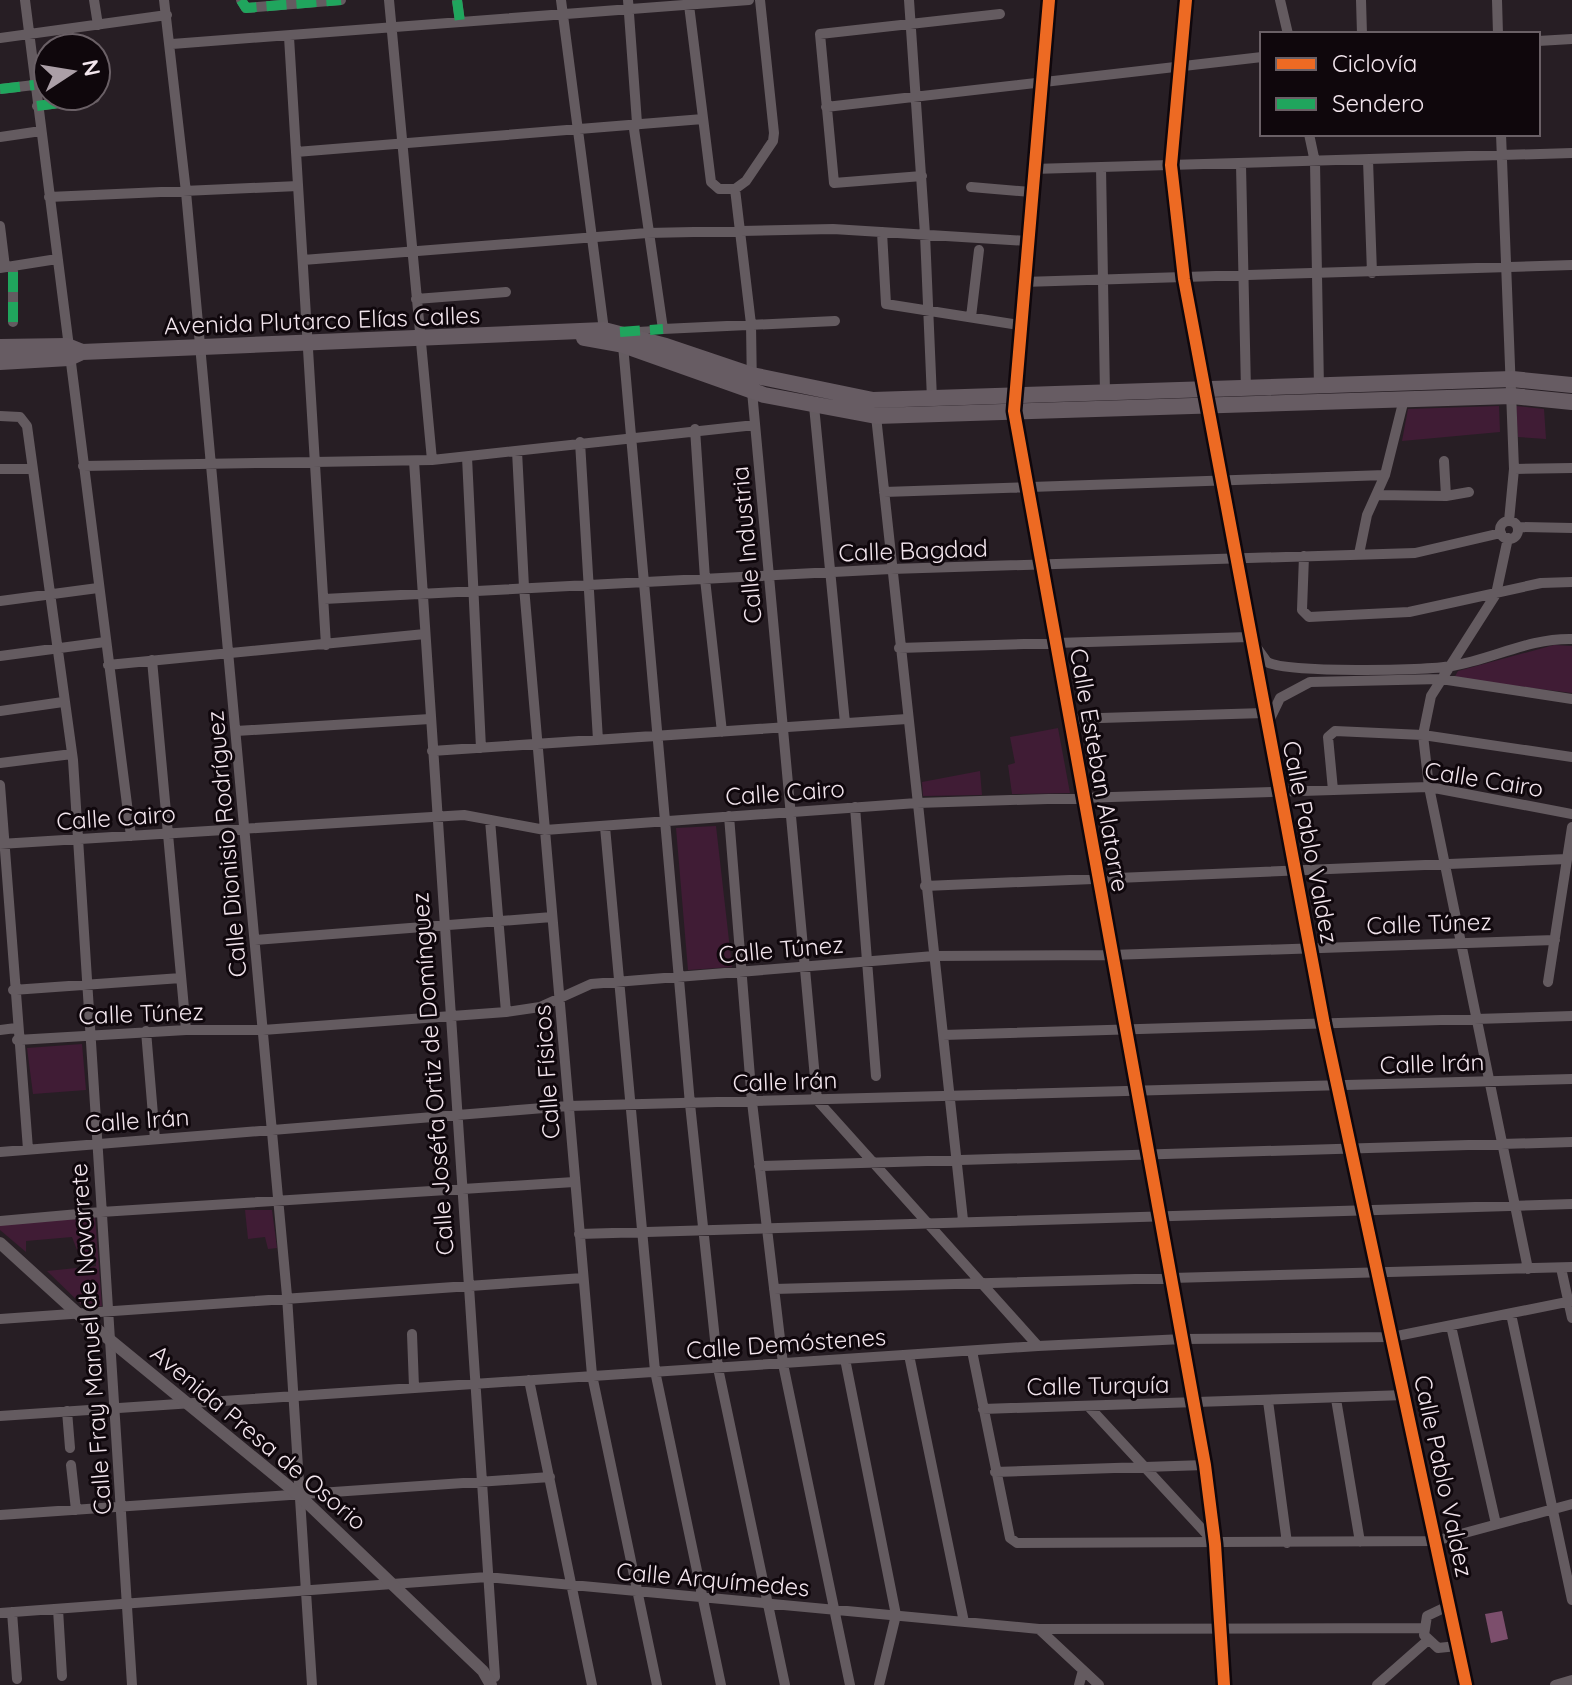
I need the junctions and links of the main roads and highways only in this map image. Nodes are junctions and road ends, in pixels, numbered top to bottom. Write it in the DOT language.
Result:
graph roads {
  1 [pos="563,335"];
  2 [pos="616,336"];
  3 [pos="0,347"];
  4 [pos="73,352"];
  5 [pos="0,362"];
  6 [pos="752,383"];
  7 [pos="1572,385"];
  8 [pos="1512,388"];
  9 [pos="1205,398"];
  10 [pos="1572,402"];
  11 [pos="1014,404"];
  1 -- 2 [label="main road, Avenida Plutarco Elías Calles"];
  1 -- 2 [label="main road, Avenida Plutarco Elías Calles"];
  1 -- 4 [label="main road, Avenida Plutarco Elías Calles"];
  2 -- 6 [label="main road, Avenida Plutarco Elías Calles"];
  3 -- 4 [label="main road, Avenida Plutarco Elías Calles"];
  4 -- 5 [label="main road, Avenida Plutarco Elías Calles"];
  6 -- 11 [label="main road, Avenida Plutarco Elías Calles"];
  6 -- 11 [label="main road, Avenida Plutarco Elías Calles"];
  7 -- 8 [label="main road, Avenida Plutarco Elías Calles"];
  8 -- 9 [label="main road, Avenida Plutarco Elías Calles"];
  8 -- 9 [label="main road, Avenida Plutarco Elías Calles"];
  8 -- 10 [label="main road, Avenida Plutarco Elías Calles"];
  9 -- 11 [label="main road, Avenida Plutarco Elías Calles"];
  9 -- 11 [label="main road, Avenida Plutarco Elías Calles"];
}
